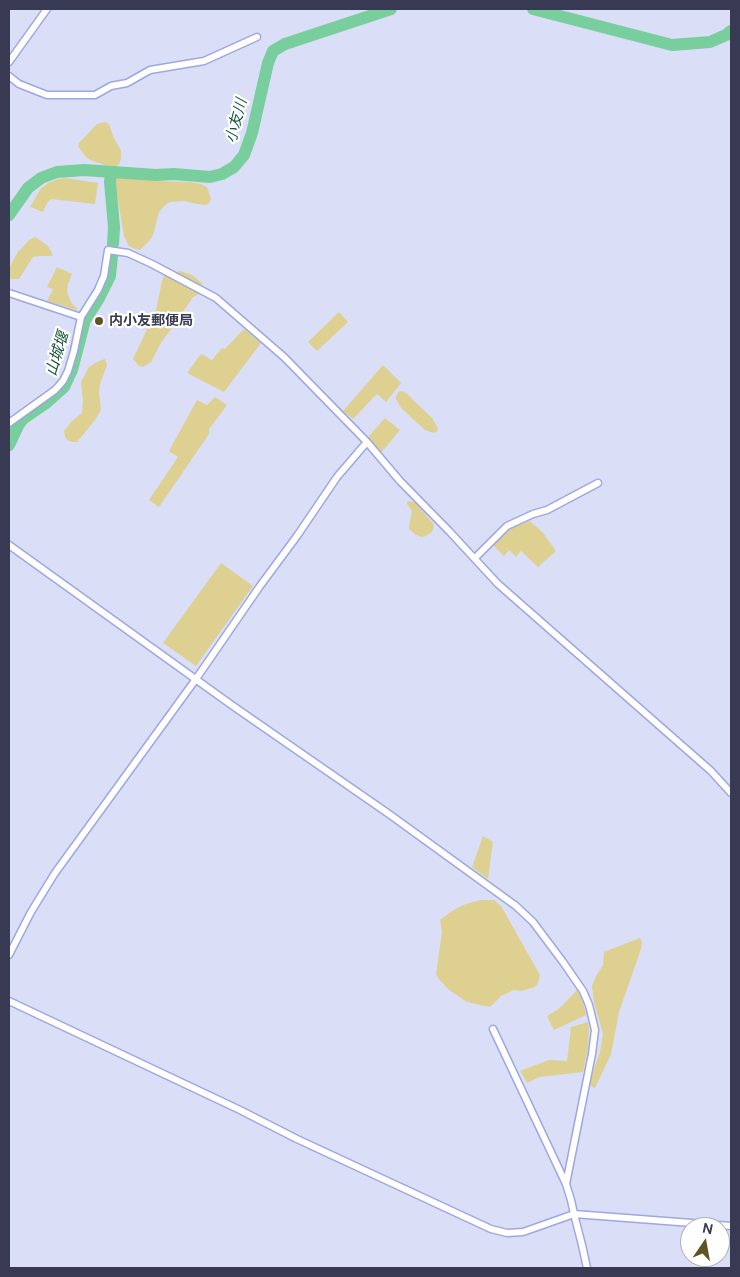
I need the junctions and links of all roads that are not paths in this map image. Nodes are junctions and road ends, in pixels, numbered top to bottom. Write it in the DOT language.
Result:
graph roads {
  1 [pos="47,9"];
  2 [pos="257,37"];
  3 [pos="9,62"];
  4 [pos="9,76"];
  5 [pos="9,293"];
  6 [pos="81,317"];
  7 [pos="9,423"];
  8 [pos="367,442"];
  9 [pos="598,483"];
  10 [pos="9,545"];
  11 [pos="475,558"];
  12 [pos="196,679"];
  13 [pos="731,793"];
  14 [pos="9,955"];
  15 [pos="9,1001"];
  16 [pos="493,1029"];
  17 [pos="566,1184"];
  18 [pos="574,1214"];
  19 [pos="731,1226"];
  20 [pos="587,1268"];
  1 -- 3 [label="street"];
  2 -- 4 [label="street"];
  5 -- 6 [label="street"];
  6 -- 7 [label="street"];
  6 -- 8 [label="street"];
  8 -- 11 [label="street"];
  8 -- 12 [label="street"];
  9 -- 11 [label="street"];
  10 -- 12 [label="street"];
  11 -- 13 [label="street"];
  12 -- 14 [label="street"];
  12 -- 17 [label="street"];
  15 -- 18 [label="street"];
  16 -- 17 [label="street"];
  17 -- 18 [label="street"];
  18 -- 19 [label="street"];
  18 -- 20 [label="street"];
}
